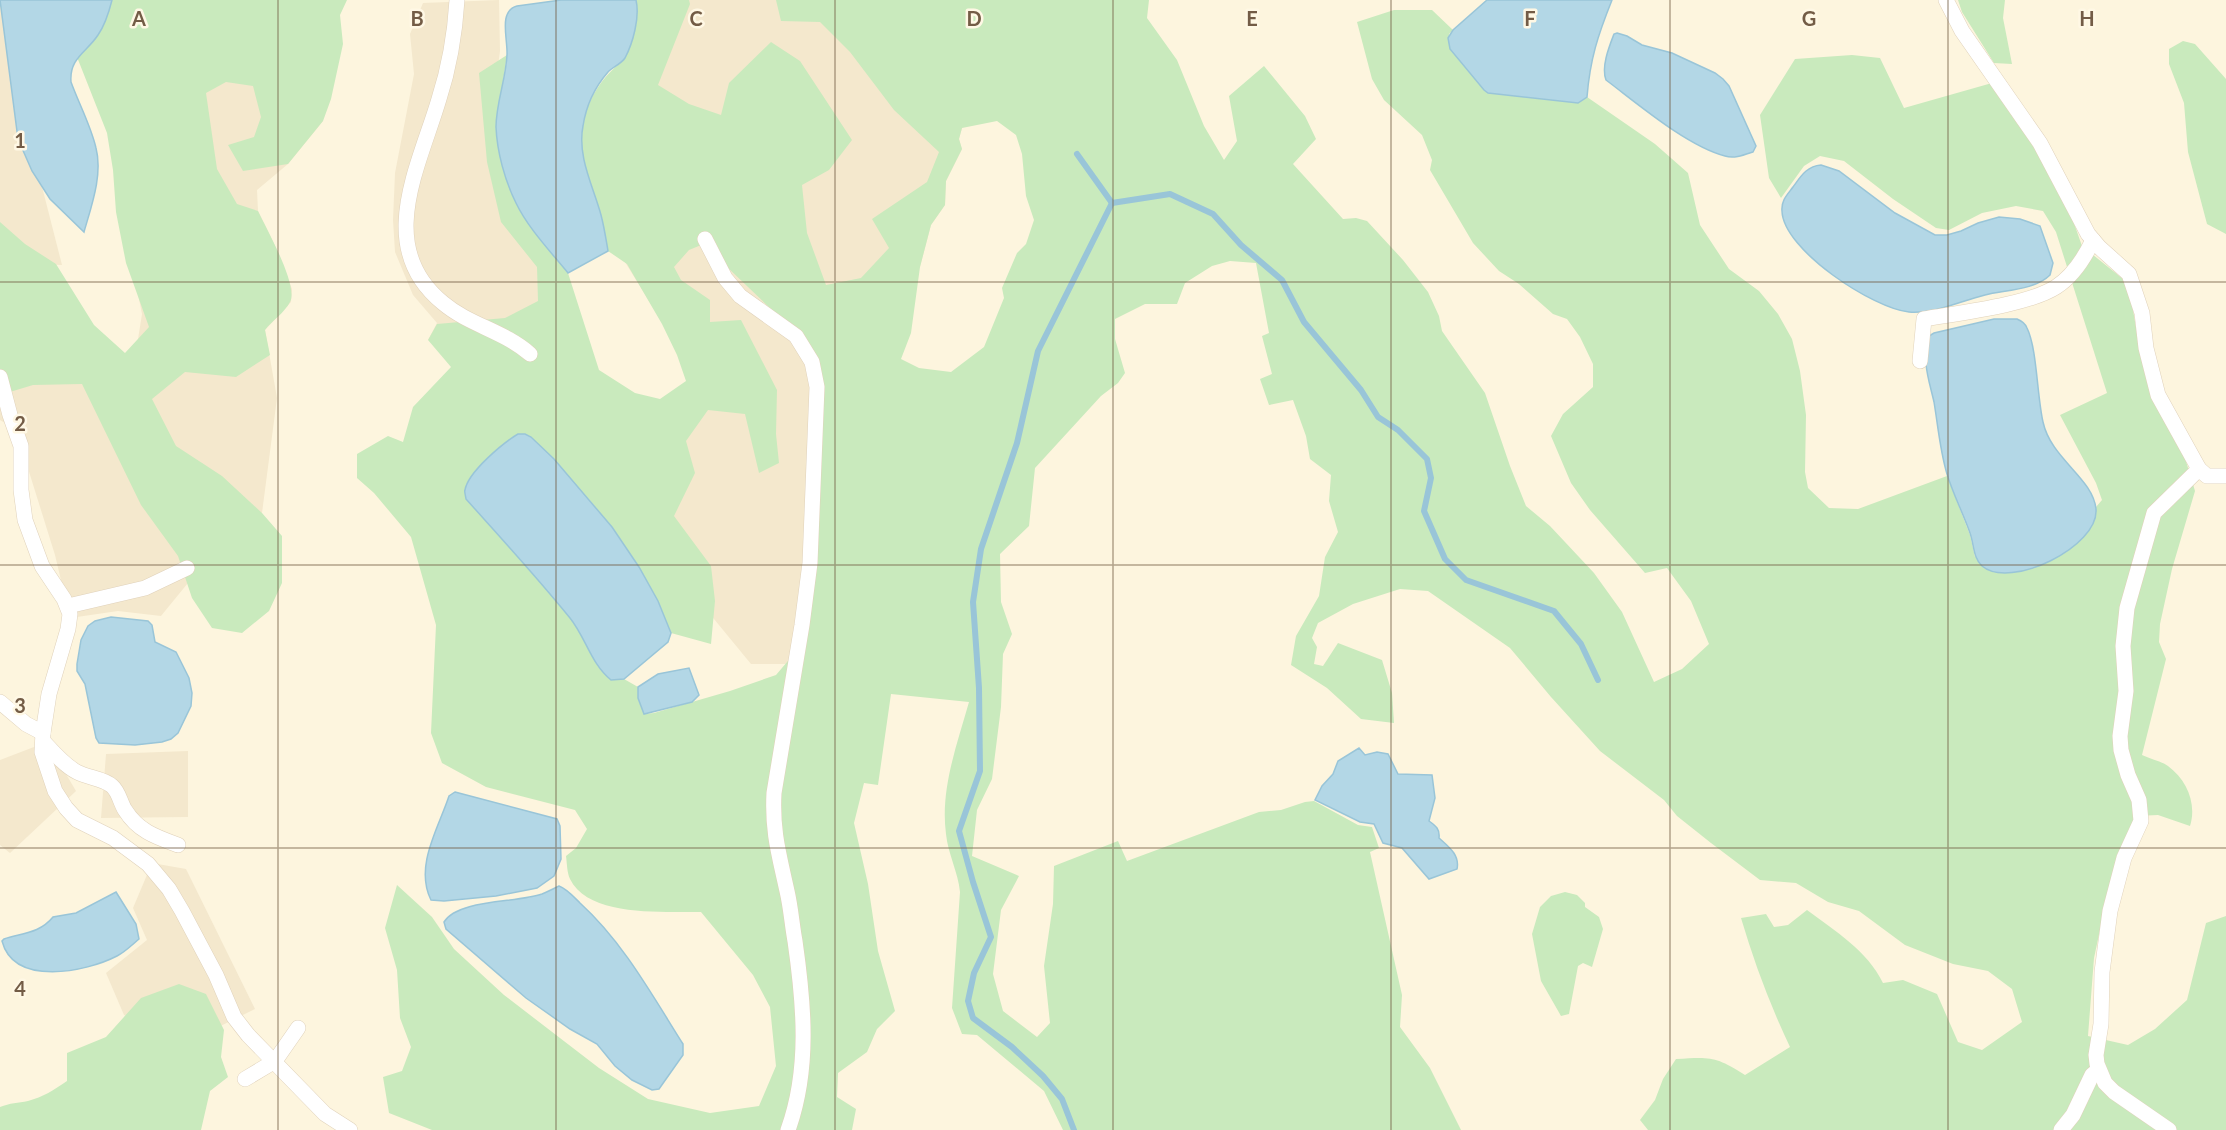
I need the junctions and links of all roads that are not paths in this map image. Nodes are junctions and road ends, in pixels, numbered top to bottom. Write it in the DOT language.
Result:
graph roads {
  1 [pos="457,0"];
  2 [pos="1946,0"];
  3 [pos="705,239"];
  4 [pos="2093,240"];
  5 [pos="530,354"];
  6 [pos="1920,361"];
  7 [pos="0,377"];
  8 [pos="2199,469"];
  9 [pos="2226,477"];
  10 [pos="187,568"];
  11 [pos="68,606"];
  12 [pos="0,702"];
  13 [pos="43,737"];
  14 [pos="178,845"];
  15 [pos="298,1028"];
  16 [pos="275,1061"];
  17 [pos="2098,1070"];
  18 [pos="245,1079"];
  19 [pos="350,1130"];
  20 [pos="788,1130"];
  21 [pos="2061,1130"];
  22 [pos="2169,1130"];
  1 -- 5 [label="street"];
  2 -- 4 [label="street"];
  3 -- 20 [label="street"];
  4 -- 6 [label="street"];
  4 -- 8 [label="street"];
  7 -- 11 [label="street"];
  8 -- 9 [label="street"];
  8 -- 17 [label="street"];
  10 -- 11 [label="street"];
  11 -- 13 [label="street"];
  12 -- 13 [label="street"];
  13 -- 14 [label="street"];
  13 -- 16 [label="street"];
  15 -- 16 [label="street"];
  16 -- 18 [label="street"];
  16 -- 19 [label="street"];
  17 -- 21 [label="street"];
  17 -- 22 [label="street"];
}
